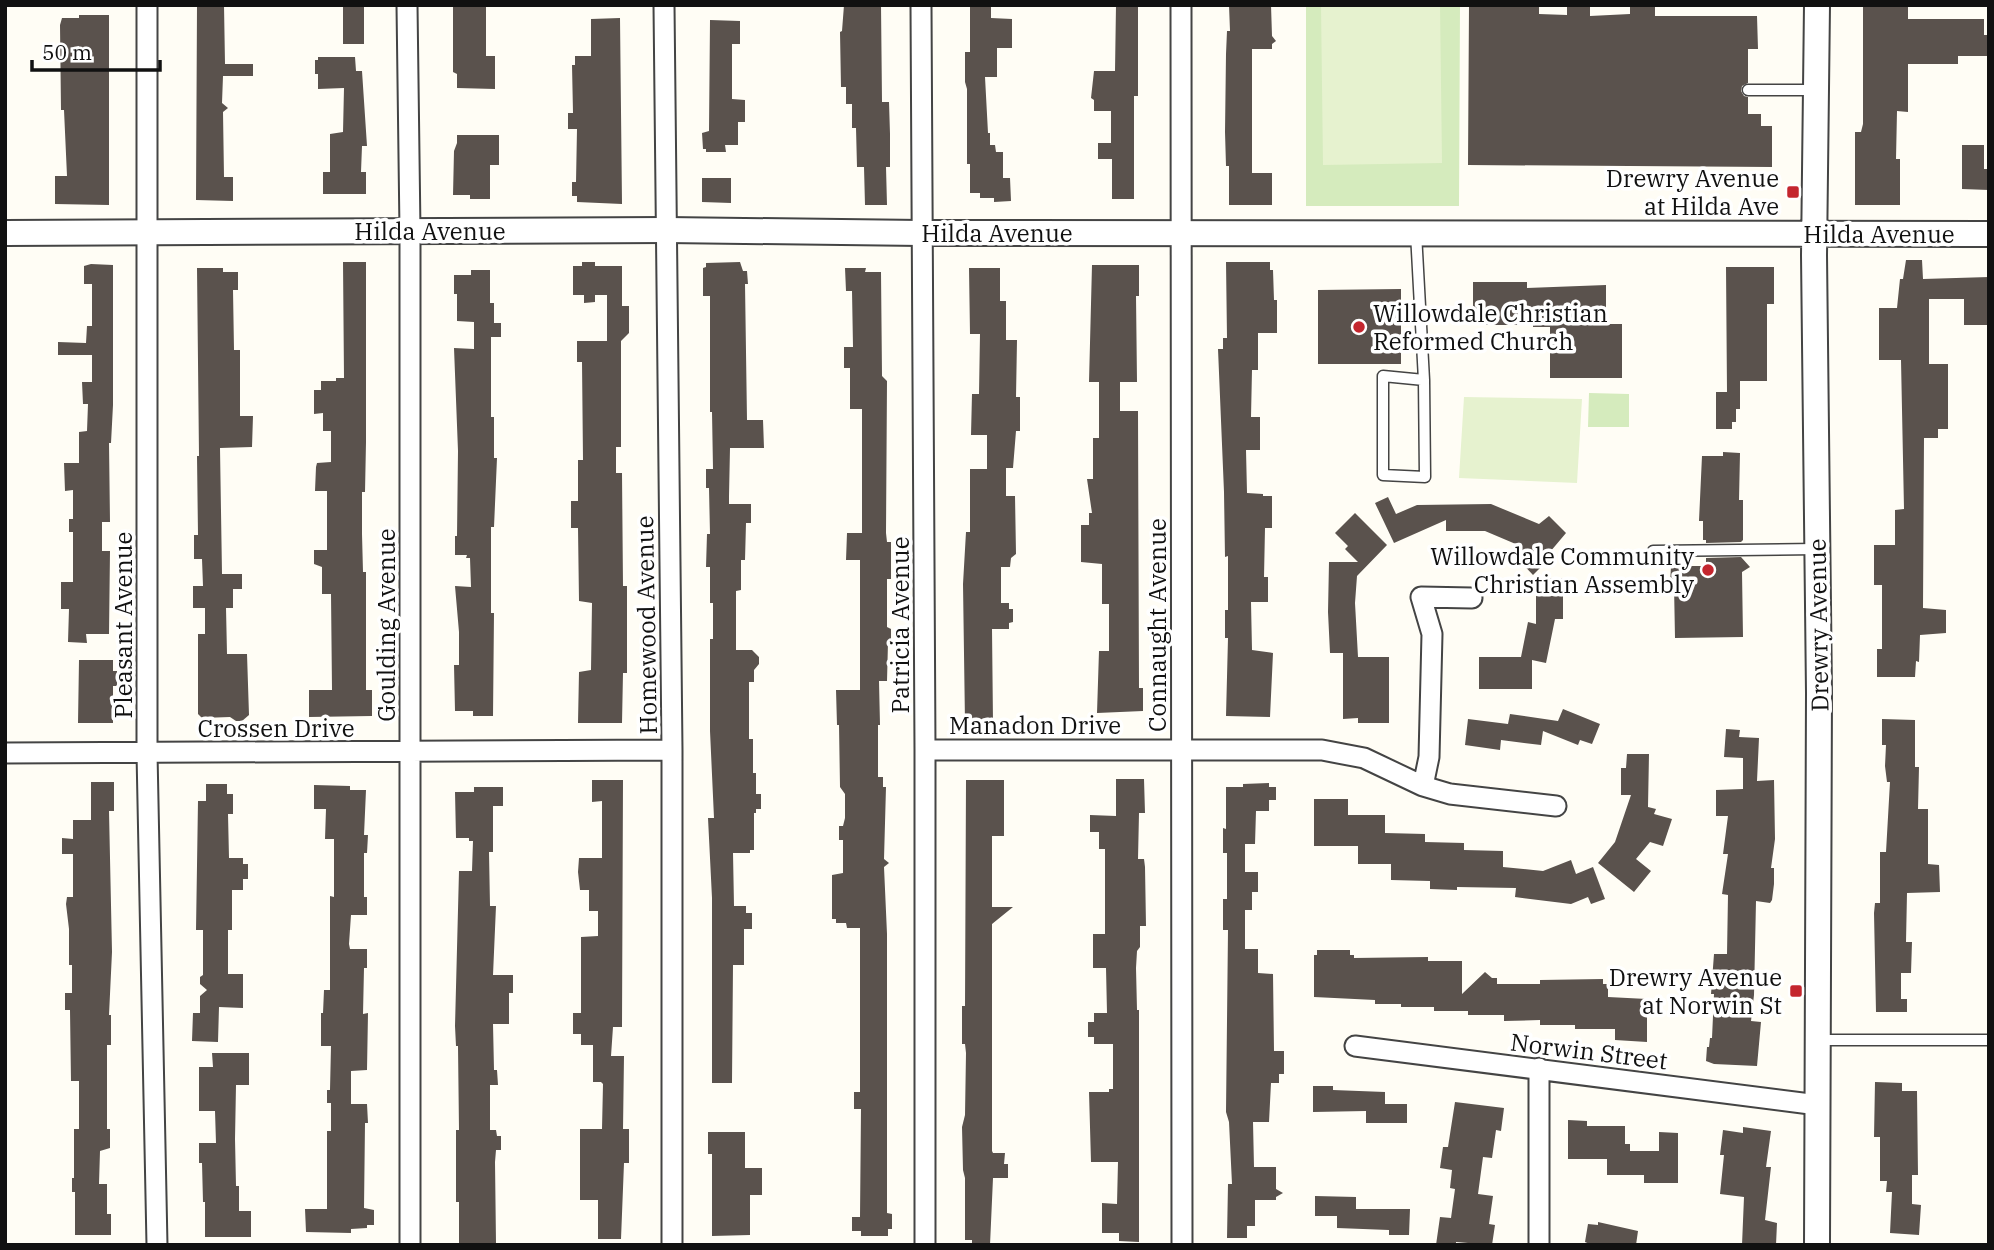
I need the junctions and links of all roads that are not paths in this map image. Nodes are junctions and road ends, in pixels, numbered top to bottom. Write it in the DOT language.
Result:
graph roads {
  1 [pos="147,5"];
  2 [pos="407,5"];
  3 [pos="664,5"];
  4 [pos="921,5"];
  5 [pos="1181,5"];
  6 [pos="1817,5"];
  7 [pos="1748,90"];
  8 [pos="1816,90"];
  9 [pos="667,230"];
  10 [pos="410,231"];
  11 [pos="148,232"];
  12 [pos="1416,232"];
  13 [pos="5,233"];
  14 [pos="921,233"];
  15 [pos="1182,233"];
  16 [pos="1815,234"];
  17 [pos="1989,234"];
  18 [pos="1424,380"];
  19 [pos="1817,550"];
  20 [pos="1653,551"];
  21 [pos="1472,598"];
  22 [pos="1181,749"];
  23 [pos="672,750"];
  24 [pos="925,750"];
  25 [pos="411,752"];
  26 [pos="5,753"];
  27 [pos="147,753"];
  28 [pos="1423,786"];
  29 [pos="1556,806"];
  30 [pos="1818,1040"];
  31 [pos="1989,1040"];
  32 [pos="1355,1046"];
  33 [pos="1539,1068"];
  34 [pos="1818,1105"];
  35 [pos="157,1245"];
  36 [pos="410,1245"];
  37 [pos="672,1245"];
  38 [pos="925,1245"];
  39 [pos="1182,1245"];
  40 [pos="1539,1245"];
  41 [pos="1817,1245"];
  1 -- 11 [label="street, Pleasant Avenue"];
  2 -- 10 [label="street, Goulding Avenue"];
  3 -- 9 [label="street, Homewood Avenue"];
  4 -- 14 [label="street, Patricia Avenue"];
  5 -- 15 [label="street, Connaught Avenue"];
  6 -- 8 [label="street, Drewry Avenue"];
  7 -- 8 [label="lane"];
  8 -- 16 [label="street, Drewry Avenue"];
  9 -- 10 [label="street, Hilda Avenue"];
  9 -- 14 [label="street, Hilda Avenue"];
  9 -- 23 [label="street, Homewood Avenue"];
  10 -- 11 [label="street, Hilda Avenue"];
  10 -- 25 [label="street, Goulding Avenue"];
  11 -- 13 [label="street, Hilda Avenue"];
  11 -- 27 [label="street, Pleasant Avenue"];
  12 -- 15 [label="street, Hilda Avenue"];
  12 -- 16 [label="street, Hilda Avenue"];
  12 -- 18 [label="lane"];
  14 -- 15 [label="street, Hilda Avenue"];
  14 -- 24 [label="street, Patricia Avenue"];
  15 -- 22 [label="street, Connaught Avenue"];
  16 -- 17 [label="street, Hilda Avenue"];
  16 -- 19 [label="street, Drewry Avenue"];
  18 -- 18 [label="lane"];
  19 -- 20 [label="lane"];
  19 -- 30 [label="street, Drewry Avenue"];
  21 -- 28 [label="street"];
  22 -- 24 [label="street, Manadon Drive"];
  22 -- 28 [label="street, Manadon Drive"];
  22 -- 39 [label="street, Connaught Avenue"];
  23 -- 25 [label="street, Crossen Drive"];
  23 -- 37 [label="street, Homewood Avenue"];
  24 -- 38 [label="street, Patricia Avenue"];
  25 -- 27 [label="street, Crossen Drive"];
  25 -- 36 [label="street, Goulding Avenue"];
  26 -- 27 [label="street, Crossen Drive"];
  27 -- 35 [label="street, Pleasant Avenue"];
  28 -- 29 [label="street, Manadon Drive"];
  30 -- 31 [label="lane"];
  30 -- 34 [label="street, Drewry Avenue"];
  32 -- 33 [label="street, Norwin Street"];
  33 -- 34 [label="street, Norwin Street"];
  33 -- 40 [label="street"];
  34 -- 41 [label="street, Drewry Avenue"];
}
